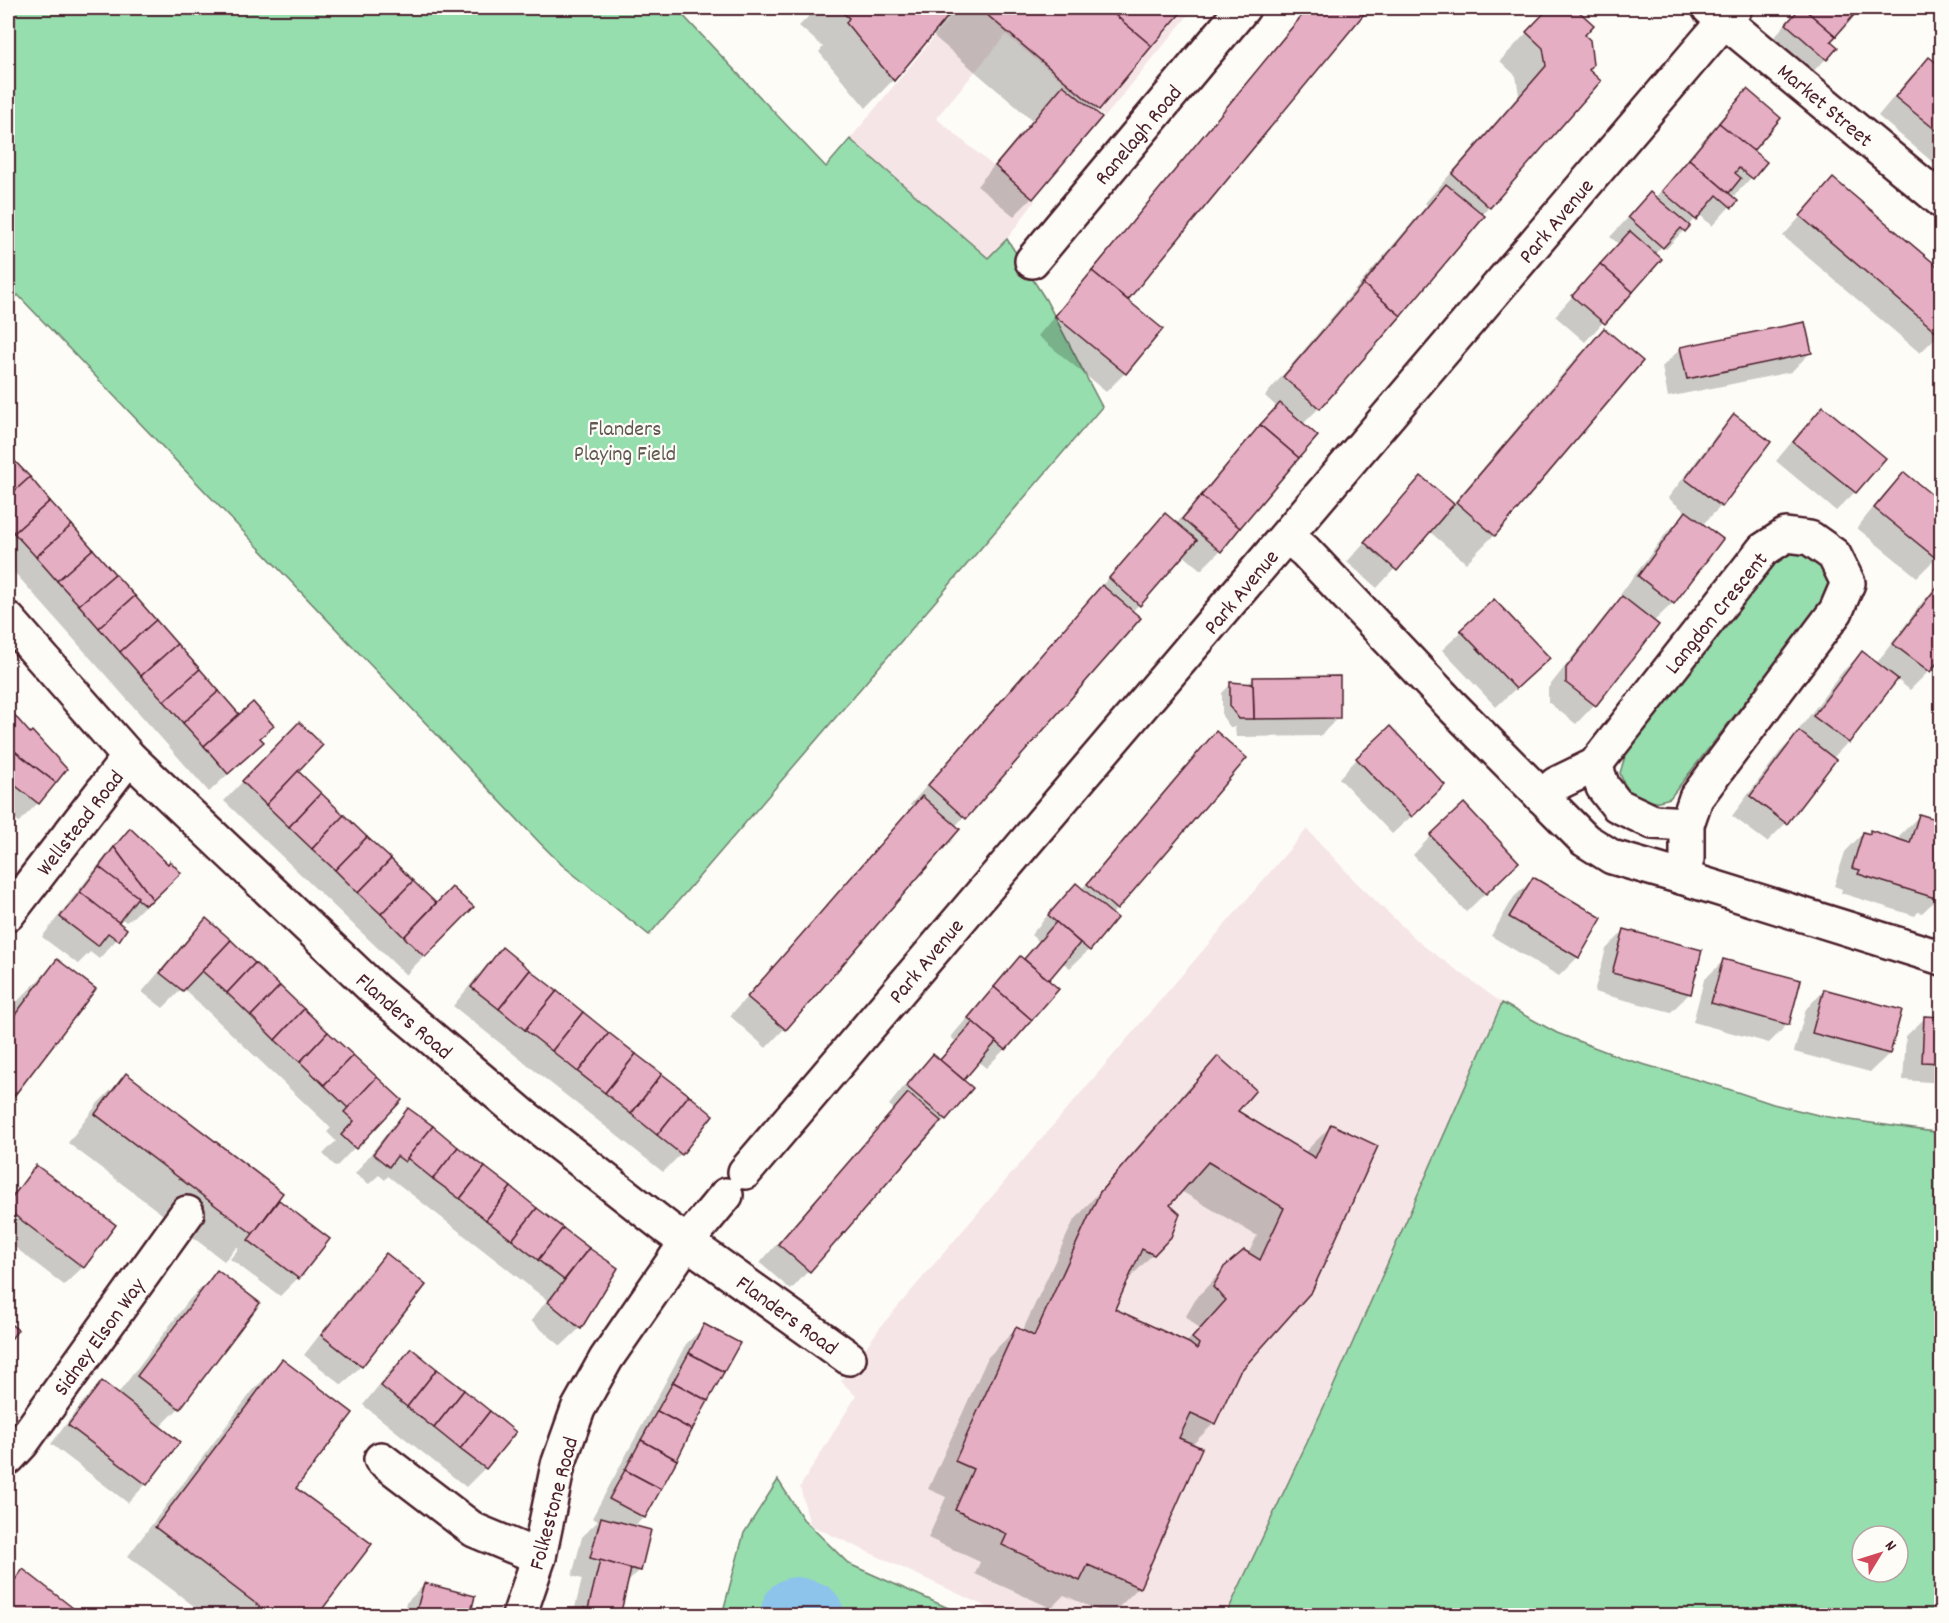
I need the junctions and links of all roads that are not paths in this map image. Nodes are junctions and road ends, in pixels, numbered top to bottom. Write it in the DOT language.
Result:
graph roads {
  1 [pos="1243,8"];
  2 [pos="1722,12"];
  3 [pos="1941,201"];
  4 [pos="1032,261"];
  5 [pos="1287,536"];
  6 [pos="8,619"];
  7 [pos="129,758"];
  8 [pos="1595,765"];
  9 [pos="1542,797"];
  10 [pos="1687,824"];
  11 [pos="1681,877"];
  12 [pos="8,914"];
  13 [pos="1941,958"];
  14 [pos="187,1213"];
  15 [pos="686,1243"];
  16 [pos="849,1358"];
  17 [pos="8,1458"];
  18 [pos="381,1459"];
  19 [pos="539,1557"];
  20 [pos="519,1616"];
  1 -- 4 [label="street, Ranelagh Road"];
  2 -- 3 [label="street, Market Street"];
  2 -- 5 [label="street, Park Avenue"];
  5 -- 9 [label="street"];
  5 -- 15 [label="street, Park Avenue"];
  6 -- 7 [label="street, Flanders Road"];
  7 -- 12 [label="street, Wellstead Road"];
  7 -- 15 [label="street, Flanders Road"];
  8 -- 9 [label="street, Langdon Crescent"];
  8 -- 10 [label="street"];
  8 -- 10 [label="street, Langdon Crescent"];
  9 -- 11 [label="street"];
  10 -- 11 [label="street, Langdon Crescent"];
  11 -- 13 [label="street"];
  14 -- 17 [label="street, Sidney Elson Way"];
  15 -- 16 [label="street, Flanders Road"];
  15 -- 19 [label="street, Folkestone Road"];
  18 -- 19 [label="street"];
  19 -- 20 [label="street, Folkestone Road"];
}
